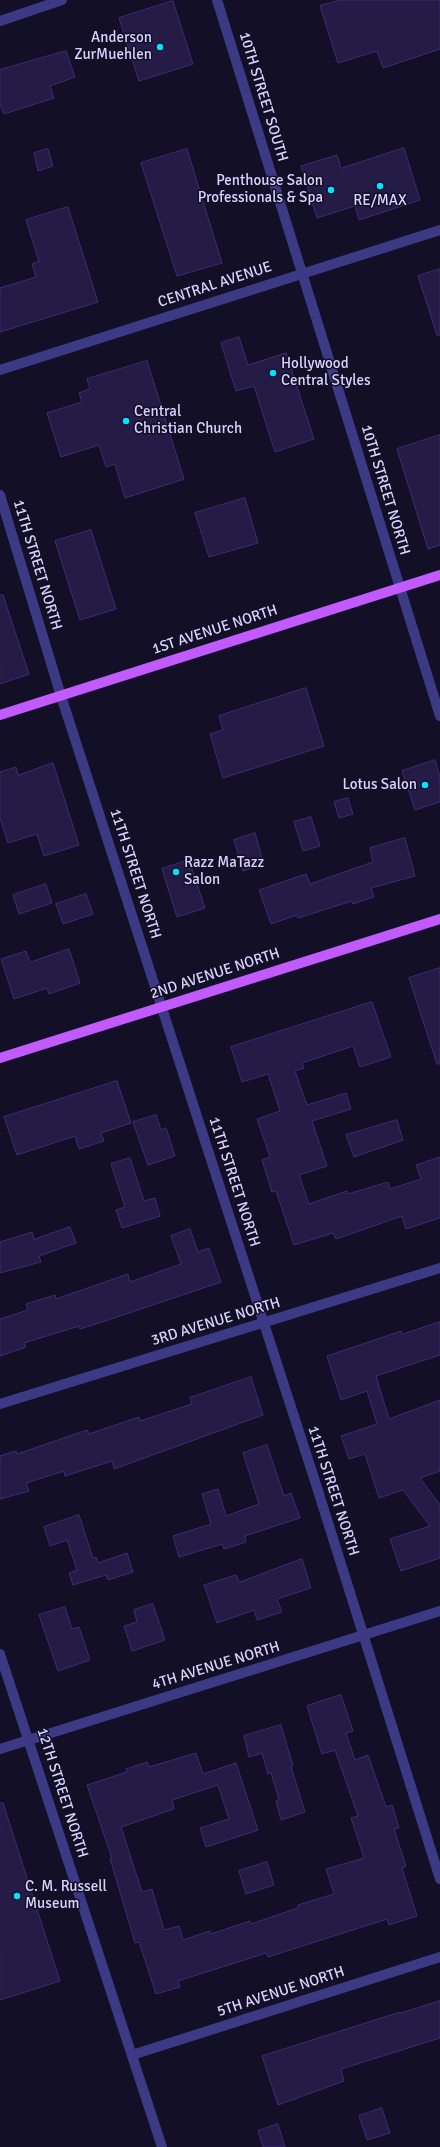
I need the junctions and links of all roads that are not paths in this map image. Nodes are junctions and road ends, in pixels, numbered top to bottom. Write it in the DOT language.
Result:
graph roads {
  1 [pos="62,0"];
  2 [pos="217,0"];
  3 [pos="0,21"];
  4 [pos="440,230"];
  5 [pos="302,272"];
  6 [pos="0,370"];
  7 [pos="0,495"];
  8 [pos="440,575"];
  9 [pos="400,587"];
  10 [pos="61,696"];
  11 [pos="0,715"];
  12 [pos="440,716"];
  13 [pos="440,919"];
  14 [pos="162,1007"];
  15 [pos="0,1058"];
  16 [pos="440,1268"];
  17 [pos="264,1324"];
  18 [pos="0,1404"];
  19 [pos="440,1611"];
  20 [pos="364,1636"];
  21 [pos="0,1654"];
  22 [pos="30,1740"];
  23 [pos="0,1749"];
  24 [pos="440,1879"];
  25 [pos="440,1957"];
  26 [pos="132,2055"];
  27 [pos="162,2147"];
  1 -- 3 [label="street"];
  2 -- 5 [label="street, 10TH STREET SOUTH"];
  4 -- 5 [label="street, CENTRAL AVENUE"];
  5 -- 6 [label="street, CENTRAL AVENUE"];
  5 -- 9 [label="street, 10TH STREET NORTH"];
  7 -- 10 [label="street, 11TH STREET NORTH"];
  8 -- 9 [label="main road, 1ST AVENUE NORTH"];
  9 -- 10 [label="main road, 1ST AVENUE NORTH"];
  9 -- 12 [label="street, 10TH STREET NORTH"];
  10 -- 11 [label="main road, 1ST AVENUE NORTH"];
  10 -- 14 [label="street, 11TH STREET NORTH"];
  13 -- 14 [label="main road, 2ND AVENUE NORTH"];
  14 -- 15 [label="main road, 2ND AVENUE NORTH"];
  14 -- 17 [label="street, 11TH STREET NORTH"];
  16 -- 17 [label="street, 3RD AVENUE NORTH"];
  17 -- 18 [label="street, 3RD AVENUE NORTH"];
  17 -- 20 [label="street, 11TH STREET NORTH"];
  19 -- 20 [label="street, 4TH AVENUE NORTH"];
  20 -- 22 [label="street, 4TH AVENUE NORTH"];
  20 -- 24 [label="street, 11TH STREET NORTH"];
  21 -- 22 [label="street, 12TH STREET NORTH"];
  22 -- 23 [label="street, 4TH AVENUE NORTH"];
  22 -- 26 [label="street, 12TH STREET NORTH"];
  25 -- 26 [label="street, 5TH AVENUE NORTH"];
  26 -- 27 [label="street, 12TH STREET NORTH"];
}
